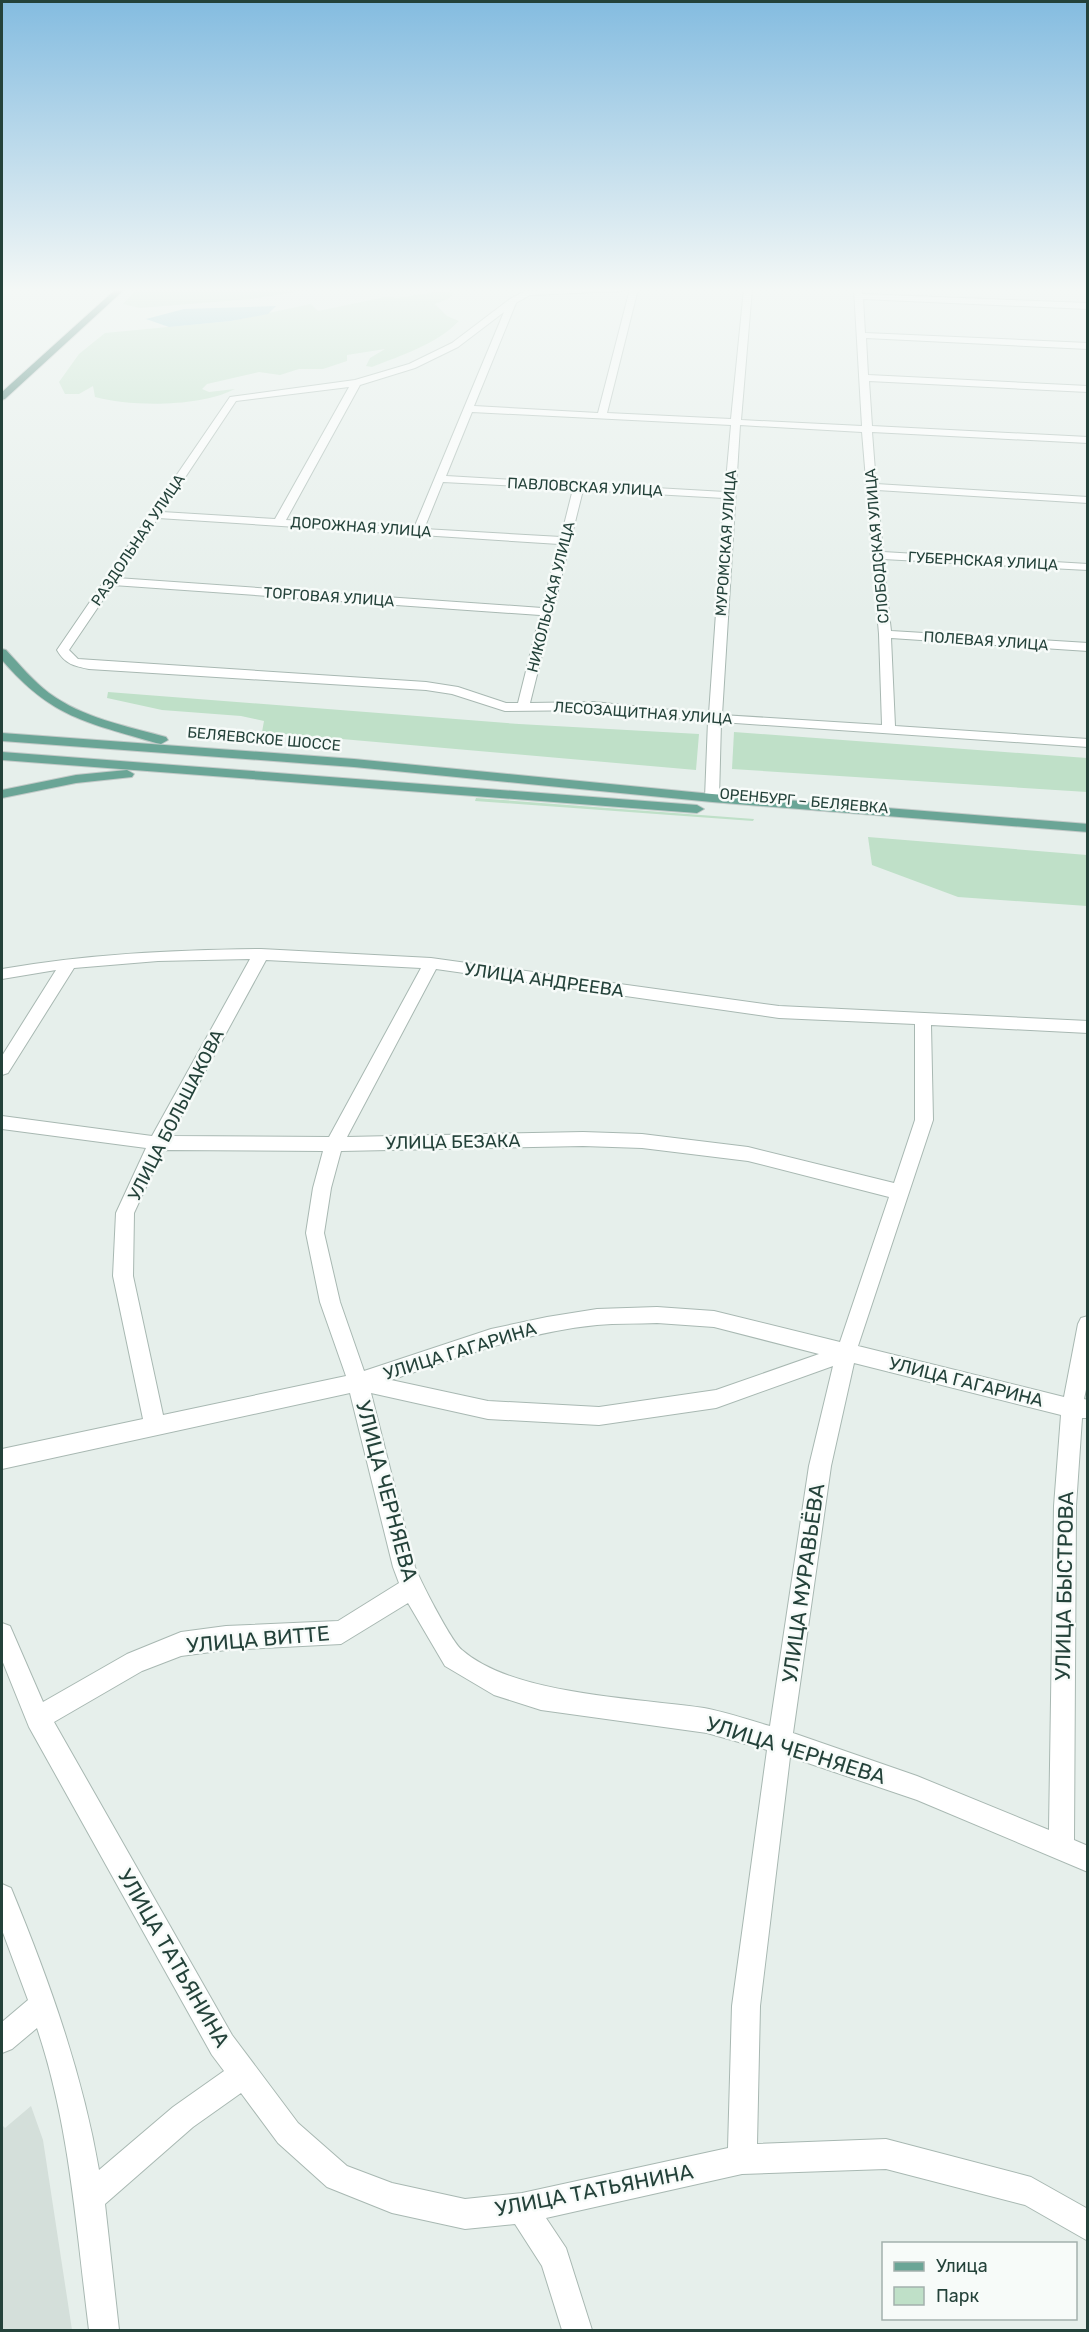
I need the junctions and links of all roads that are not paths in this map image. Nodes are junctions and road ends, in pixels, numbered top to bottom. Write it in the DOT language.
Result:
graph roads {
  1 [pos="242,398"];
  2 [pos="348,398"];
  3 [pos="474,398"];
  4 [pos="606,398"];
  5 [pos="738,398"];
  6 [pos="867,398"];
  7 [pos="470,409"];
  8 [pos="602,415"];
  9 [pos="736,422"];
  10 [pos="868,428"];
  11 [pos="1088,440"];
  12 [pos="441,479"];
  13 [pos="579,487"];
  14 [pos="871,487"];
  15 [pos="729,495"];
  16 [pos="1088,500"];
  17 [pos="155,515"];
  18 [pos="279,522"];
  19 [pos="418,531"];
  20 [pos="566,541"];
  21 [pos="878,555"];
  22 [pos="1088,567"];
  23 [pos="110,581"];
  24 [pos="548,612"];
  25 [pos="885,634"];
  26 [pos="1088,647"];
  27 [pos="63,650"];
  28 [pos="2,653"];
  29 [pos="523,707"];
  30 [pos="714,718"];
  31 [pos="889,730"];
  32 [pos="2,737"];
  33 [pos="1088,743"];
  34 [pos="192,750"];
  35 [pos="2,756"];
  36 [pos="169,769"];
  37 [pos="523,781"];
  38 [pos="2,794"];
  39 [pos="712,798"];
  40 [pos="1088,828"];
  41 [pos="1088,840"];
  42 [pos="261,954"];
  43 [pos="69,963"];
  44 [pos="430,963"];
  45 [pos="2,974"];
  46 [pos="923,1019"];
  47 [pos="1088,1027"];
  48 [pos="2,1068"];
  49 [pos="2,1122"];
  50 [pos="157,1143"];
  51 [pos="334,1144"];
  52 [pos="900,1192"];
  53 [pos="1088,1324"];
  54 [pos="846,1353"];
  55 [pos="358,1382"];
  56 [pos="1080,1409"];
  57 [pos="155,1425"];
  58 [pos="2,1459"];
  59 [pos="412,1588"];
  60 [pos="2,1634"];
  61 [pos="38,1718"];
  62 [pos="780,1741"];
  63 [pos="1061,1849"];
  64 [pos="1088,1859"];
  65 [pos="2,1897"];
  66 [pos="43,2005"];
  67 [pos="2,2039"];
  68 [pos="244,2074"];
  69 [pos="741,2159"];
  70 [pos="89,2198"];
  71 [pos="522,2208"];
  72 [pos="1088,2226"];
  73 [pos="104,2331"];
  74 [pos="577,2331"];
  1 -- 17 [label="street, РАЗДОЛЬНАЯ УЛИЦА"];
  2 -- 18 [label="street"];
  3 -- 7 [label="street"];
  4 -- 8 [label="street"];
  5 -- 9 [label="street, МУРОМСКАЯ УЛИЦА"];
  6 -- 10 [label="street, СЛОБОДСКАЯ УЛИЦА"];
  7 -- 8 [label="street"];
  7 -- 12 [label="street"];
  8 -- 9 [label="street"];
  9 -- 10 [label="street"];
  9 -- 15 [label="street, МУРОМСКАЯ УЛИЦА"];
  10 -- 11 [label="street"];
  10 -- 14 [label="street, СЛОБОДСКАЯ УЛИЦА"];
  12 -- 13 [label="street, ПАВЛОВСКАЯ УЛИЦА"];
  12 -- 19 [label="street"];
  13 -- 15 [label="street, ПАВЛОВСКАЯ УЛИЦА"];
  13 -- 20 [label="street, НИКОЛЬСКАЯ УЛИЦА"];
  14 -- 16 [label="street"];
  14 -- 21 [label="street, СЛОБОДСКАЯ УЛИЦА"];
  15 -- 30 [label="street, МУРОМСКАЯ УЛИЦА"];
  17 -- 18 [label="street, ДОРОЖНАЯ УЛИЦА"];
  17 -- 23 [label="street, РАЗДОЛЬНАЯ УЛИЦА"];
  18 -- 19 [label="street, ДОРОЖНАЯ УЛИЦА"];
  19 -- 20 [label="street, ДОРОЖНАЯ УЛИЦА"];
  20 -- 24 [label="street, НИКОЛЬСКАЯ УЛИЦА"];
  21 -- 22 [label="street, ГУБЕРНСКАЯ УЛИЦА"];
  21 -- 25 [label="street, СЛОБОДСКАЯ УЛИЦА"];
  23 -- 24 [label="street, ТОРГОВАЯ УЛИЦА"];
  23 -- 27 [label="street, РАЗДОЛЬНАЯ УЛИЦА"];
  24 -- 29 [label="street, НИКОЛЬСКАЯ УЛИЦА"];
  25 -- 26 [label="street, ПОЛЕВАЯ УЛИЦА"];
  25 -- 31 [label="street, СЛОБОДСКАЯ УЛИЦА"];
  27 -- 29 [label="street, ЛЕСОЗАЩИТНАЯ УЛИЦА"];
  28 -- 34 [label="main road"];
  29 -- 30 [label="street, ЛЕСОЗАЩИТНАЯ УЛИЦА"];
  30 -- 31 [label="street, ЛЕСОЗАЩИТНАЯ УЛИЦА"];
  30 -- 39 [label="street, МУРОМСКАЯ УЛИЦА"];
  31 -- 33 [label="street, ЛЕСОЗАЩИТНАЯ УЛИЦА"];
  32 -- 34 [label="main road, БЕЛЯЕВСКОЕ ШОССЕ"];
  34 -- 37 [label="main road, БЕЛЯЕВСКОЕ ШОССЕ"];
  35 -- 36 [label="main road"];
  36 -- 38 [label="main road"];
  36 -- 41 [label="main road, ОРЕНБУРГ – БЕЛЯЕВКА"];
  37 -- 39 [label="main road, ОРЕНБУРГ – БЕЛЯЕВКА"];
  39 -- 40 [label="main road, ОРЕНБУРГ – БЕЛЯЕВКА"];
  42 -- 43 [label="street, УЛИЦА АНДРЕЕВА"];
  42 -- 44 [label="street, УЛИЦА АНДРЕЕВА"];
  42 -- 50 [label="street, УЛИЦА БОЛЬШАКОВА"];
  43 -- 45 [label="street, УЛИЦА АНДРЕЕВА"];
  43 -- 48 [label="street"];
  44 -- 46 [label="street, УЛИЦА АНДРЕЕВА"];
  44 -- 51 [label="street, УЛИЦА ЧЕРНЯЕВА"];
  46 -- 47 [label="street, УЛИЦА АНДРЕЕВА"];
  46 -- 52 [label="street, УЛИЦА МУРАВЬЁВА"];
  49 -- 50 [label="street, УЛИЦА БЕЗАКА"];
  50 -- 51 [label="street, УЛИЦА БЕЗАКА"];
  50 -- 57 [label="street, УЛИЦА БОЛЬШАКОВА"];
  51 -- 52 [label="street, УЛИЦА БЕЗАКА"];
  51 -- 55 [label="street, УЛИЦА ЧЕРНЯЕВА"];
  52 -- 54 [label="street, УЛИЦА МУРАВЬЁВА"];
  53 -- 56 [label="street, УЛИЦА БЫСТРОВА"];
  54 -- 55 [label="street, УЛИЦА ГАГАРИНА"];
  54 -- 55 [label="street, УЛИЦА ГАГАРИНА"];
  54 -- 56 [label="street, УЛИЦА ГАГАРИНА"];
  54 -- 62 [label="street, УЛИЦА МУРАВЬЁВА"];
  55 -- 57 [label="street, УЛИЦА ГАГАРИНА"];
  55 -- 59 [label="street, УЛИЦА ЧЕРНЯЕВА"];
  56 -- 63 [label="street, УЛИЦА БЫСТРОВА"];
  57 -- 58 [label="street, УЛИЦА ГАГАРИНА"];
  59 -- 61 [label="street, УЛИЦА ВИТТЕ"];
  59 -- 62 [label="street, УЛИЦА ЧЕРНЯЕВА"];
  60 -- 61 [label="street, УЛИЦА ТАТЬЯНИНА"];
  61 -- 68 [label="street, УЛИЦА ТАТЬЯНИНА"];
  62 -- 63 [label="street, УЛИЦА ЧЕРНЯЕВА"];
  62 -- 69 [label="street, УЛИЦА МУРАВЬЁВА"];
  63 -- 64 [label="street, УЛИЦА ЧЕРНЯЕВА"];
  65 -- 66 [label="street"];
  66 -- 67 [label="street"];
  66 -- 70 [label="street"];
  68 -- 70 [label="street"];
  68 -- 71 [label="street, УЛИЦА ТАТЬЯНИНА"];
  69 -- 71 [label="street, УЛИЦА ТАТЬЯНИНА"];
  69 -- 72 [label="street, УЛИЦА ТАТЬЯНИНА"];
  70 -- 73 [label="street"];
  71 -- 74 [label="street"];
}
